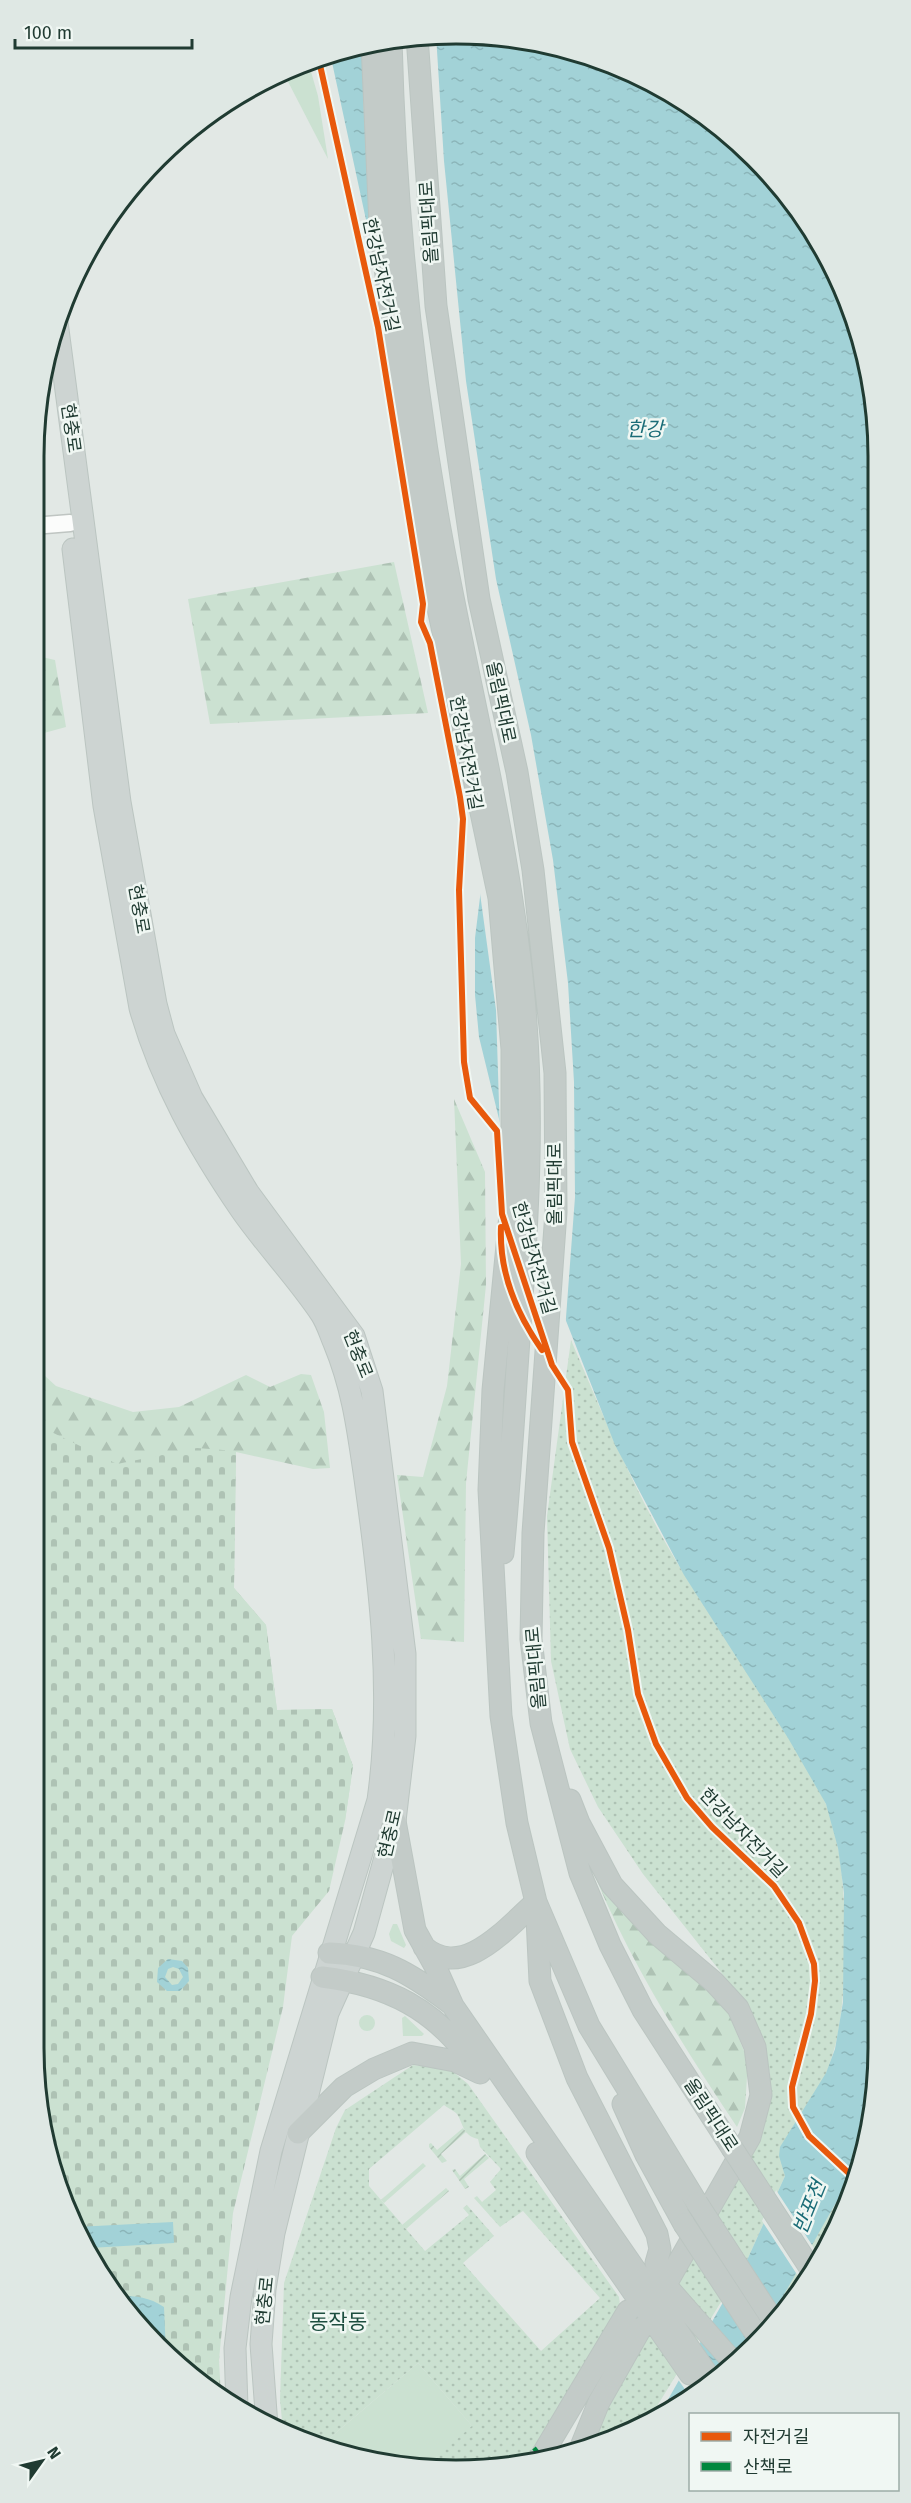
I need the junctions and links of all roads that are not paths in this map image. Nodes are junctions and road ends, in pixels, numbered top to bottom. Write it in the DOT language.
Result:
graph roads {
  1 [pos="418,45"];
  2 [pos="391,49"];
  3 [pos="372,52"];
  4 [pos="60,343"];
  5 [pos="51,377"];
  6 [pos="70,523"];
  7 [pos="44,525"];
  8 [pos="495,1634"];
  9 [pos="541,1724"];
  10 [pos="395,1821"];
  11 [pos="536,1902"];
  12 [pos="423,1947"];
  13 [pos="329,1953"];
  14 [pos="356,1954"];
  15 [pos="322,1977"];
  16 [pos="344,1980"];
  17 [pos="453,2006"];
  18 [pos="589,2026"];
  19 [pos="483,2075"];
  20 [pos="298,2133"];
  21 [pos="581,2190"];
  22 [pos="807,2263"];
  23 [pos="666,2279"];
  24 [pos="628,2311"];
  25 [pos="769,2314"];
  26 [pos="641,2328"];
  27 [pos="754,2331"];
  28 [pos="671,2332"];
  29 [pos="728,2356"];
  30 [pos="706,2374"];
  31 [pos="696,2381"];
  32 [pos="237,2396"];
  33 [pos="266,2413"];
  34 [pos="583,2439"];
  35 [pos="545,2450"];
  1 -- 9 [label="highway, 올림픽대로"];
  2 -- 8 [label="highway, 올림픽대로"];
  3 -- 8 [label="highway, 올림픽대로"];
  4 -- 10 [label="main road, 현충로"];
  5 -- 6 [label="main road, 현충로"];
  6 -- 7 [label="street"];
  6 -- 13 [label="main road, 현충로"];
  8 -- 11 [label="highway, 올림픽대로"];
  9 -- 22 [label="highway, 올림픽대로, bridge"];
  9 -- 23 [label="highway"];
  10 -- 12 [label="highway"];
  10 -- 14 [label="main road, 현충로"];
  11 -- 12 [label="highway"];
  11 -- 18 [label="highway, 올림픽대로"];
  11 -- 23 [label="highway"];
  12 -- 17 [label="highway"];
  13 -- 14 [label="highway"];
  13 -- 15 [label="main road, 현충로"];
  14 -- 16 [label="main road, 현충로"];
  14 -- 17 [label="highway"];
  15 -- 16 [label="highway"];
  15 -- 32 [label="main road, 현충로"];
  16 -- 19 [label="highway"];
  16 -- 20 [label="main road, 현충로"];
  17 -- 21 [label="highway"];
  18 -- 25 [label="highway, 올림픽대로, bridge"];
  18 -- 27 [label="highway, 올림픽대로, bridge"];
  19 -- 20 [label="highway"];
  19 -- 28 [label="highway"];
  20 -- 33 [label="main road, 현충로"];
  21 -- 23 [label="highway"];
  21 -- 28 [label="highway"];
  23 -- 29 [label="highway"];
  24 -- 35 [label="highway"];
  26 -- 34 [label="highway"];
  28 -- 30 [label="highway"];
  28 -- 31 [label="highway"];
}
